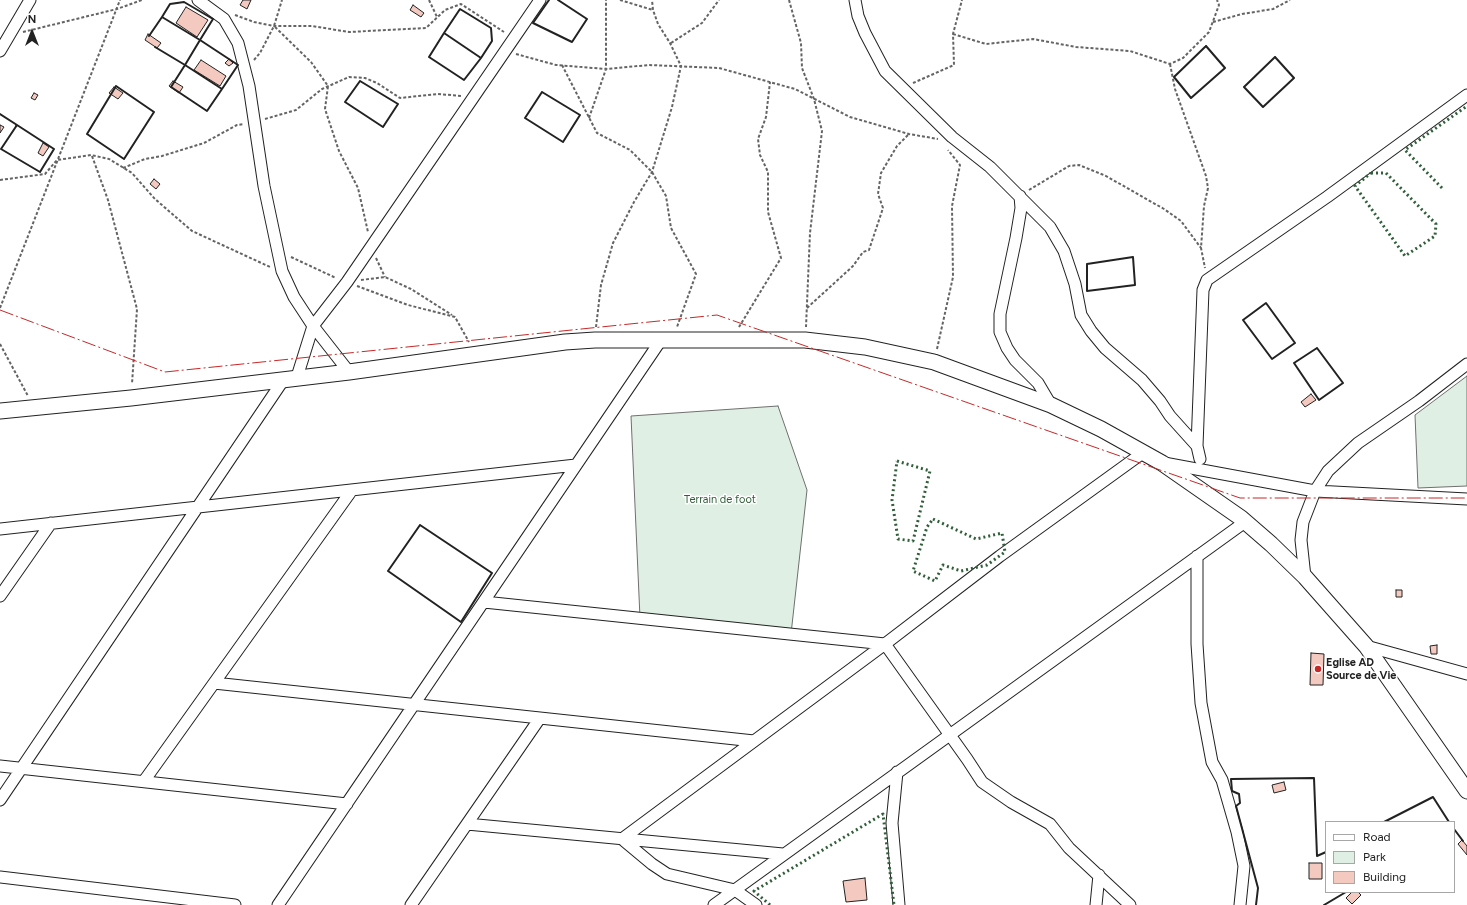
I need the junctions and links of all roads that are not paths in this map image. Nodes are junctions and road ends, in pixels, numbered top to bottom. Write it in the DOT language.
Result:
graph roads {
  1 [pos="30,0"];
  2 [pos="198,0"];
  3 [pos="540,0"];
  4 [pos="855,0"];
  5 [pos="0,51"];
  6 [pos="1467,95"];
  7 [pos="1020,196"];
  8 [pos="313,326"];
  9 [pos="667,340"];
  10 [pos="1467,364"];
  11 [pos="349,372"];
  12 [pos="291,378"];
  13 [pos="1051,405"];
  14 [pos="0,411"];
  15 [pos="1197,446"];
  16 [pos="1144,452"];
  17 [pos="1200,459"];
  18 [pos="1162,463"];
  19 [pos="576,465"];
  20 [pos="352,490"];
  21 [pos="1315,491"];
  22 [pos="1467,499"];
  23 [pos="198,508"];
  24 [pos="1245,522"];
  25 [pos="51,523"];
  26 [pos="0,529"];
  27 [pos="1197,556"];
  28 [pos="1305,577"];
  29 [pos="0,596"];
  30 [pos="484,602"];
  31 [pos="885,644"];
  32 [pos="1366,646"];
  33 [pos="1467,674"];
  34 [pos="214,682"];
  35 [pos="414,704"];
  36 [pos="540,718"];
  37 [pos="950,734"];
  38 [pos="754,741"];
  39 [pos="0,766"];
  40 [pos="20,769"];
  41 [pos="897,772"];
  42 [pos="144,781"];
  43 [pos="1467,791"];
  44 [pos="0,800"];
  45 [pos="347,804"];
  46 [pos="467,824"];
  47 [pos="622,839"];
  48 [pos="783,854"];
  49 [pos="1099,875"];
  50 [pos="0,878"];
  51 [pos="735,890"];
  52 [pos="236,905"];
  53 [pos="278,905"];
  54 [pos="411,905"];
  55 [pos="714,905"];
  56 [pos="756,905"];
  57 [pos="900,905"];
  58 [pos="1096,905"];
  59 [pos="1130,905"];
  60 [pos="1240,905"];
  1 -- 5 [label="street"];
  2 -- 8 [label="street"];
  3 -- 8 [label="street"];
  4 -- 7 [label="street"];
  6 -- 15 [label="street"];
  7 -- 13 [label="street"];
  7 -- 15 [label="street"];
  8 -- 11 [label="street"];
  8 -- 12 [label="street"];
  9 -- 11 [label="main road"];
  9 -- 13 [label="main road"];
  9 -- 19 [label="street"];
  10 -- 21 [label="street"];
  11 -- 12 [label="main road"];
  12 -- 14 [label="main road"];
  12 -- 23 [label="street"];
  13 -- 16 [label="main road"];
  15 -- 17 [label="street"];
  16 -- 18 [label="main road"];
  16 -- 31 [label="street"];
  18 -- 21 [label="street"];
  18 -- 24 [label="main road"];
  19 -- 20 [label="street"];
  19 -- 30 [label="street"];
  20 -- 23 [label="street"];
  20 -- 34 [label="street"];
  21 -- 22 [label="street"];
  21 -- 28 [label="street"];
  23 -- 25 [label="street"];
  23 -- 40 [label="street"];
  24 -- 27 [label="street"];
  24 -- 28 [label="main road"];
  25 -- 26 [label="street"];
  25 -- 29 [label="street"];
  27 -- 37 [label="street"];
  27 -- 60 [label="street"];
  28 -- 32 [label="main road"];
  30 -- 31 [label="street"];
  30 -- 35 [label="street"];
  31 -- 37 [label="street"];
  31 -- 38 [label="street"];
  32 -- 33 [label="street"];
  32 -- 43 [label="main road"];
  34 -- 35 [label="street"];
  34 -- 42 [label="street"];
  35 -- 36 [label="street"];
  35 -- 45 [label="street"];
  36 -- 38 [label="street"];
  36 -- 46 [label="street"];
  37 -- 41 [label="street"];
  37 -- 49 [label="street"];
  38 -- 47 [label="street"];
  39 -- 40 [label="street"];
  40 -- 42 [label="street"];
  40 -- 44 [label="street"];
  41 -- 48 [label="street"];
  41 -- 57 [label="street"];
  42 -- 45 [label="street"];
  45 -- 53 [label="street"];
  46 -- 47 [label="street"];
  46 -- 54 [label="street"];
  47 -- 48 [label="street"];
  47 -- 51 [label="street"];
  48 -- 51 [label="street"];
  49 -- 58 [label="street"];
  49 -- 59 [label="street"];
  50 -- 52 [label="street"];
  51 -- 55 [label="street"];
  51 -- 56 [label="street"];
}
